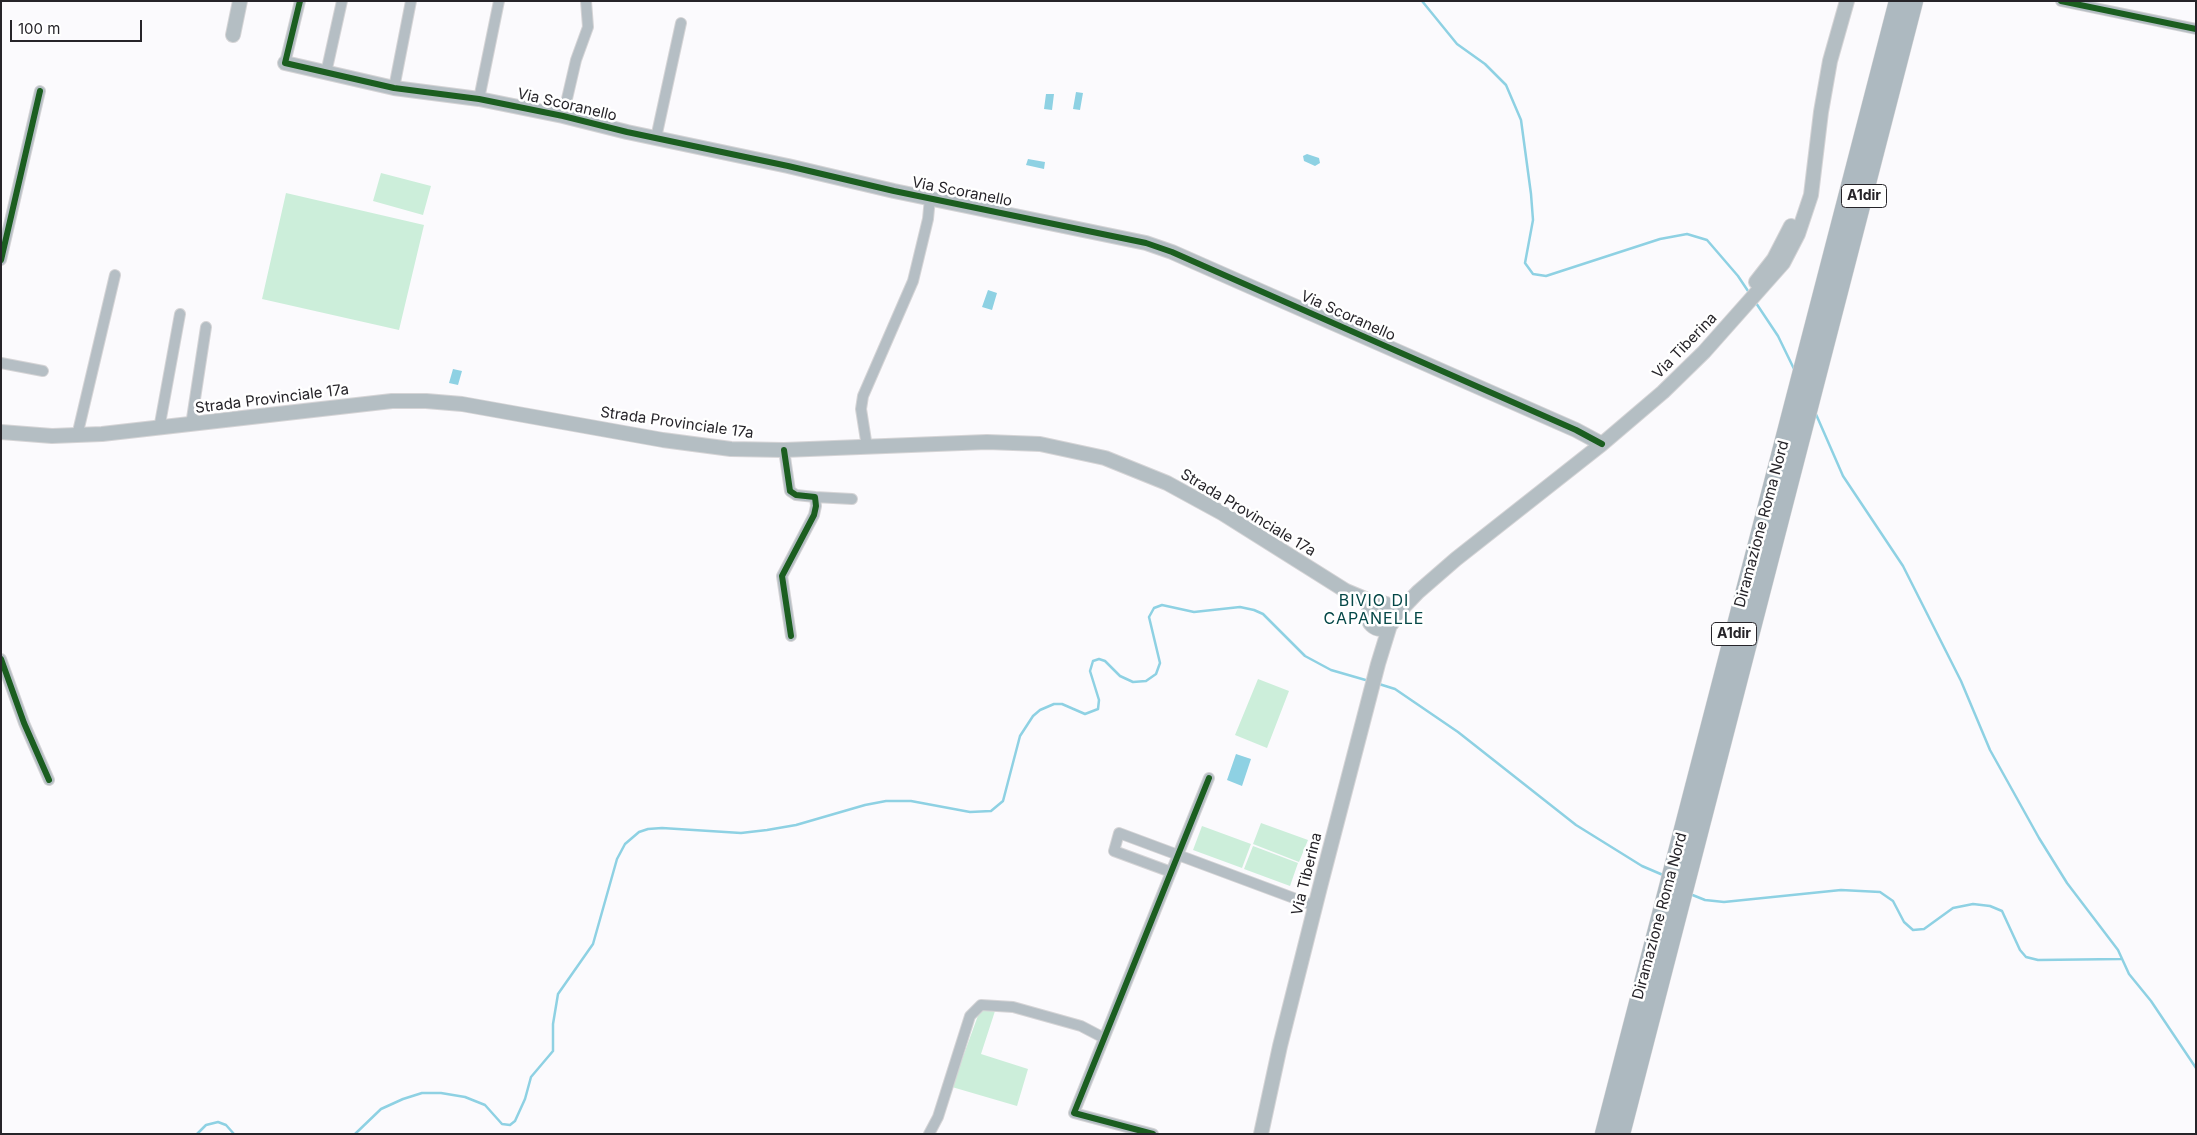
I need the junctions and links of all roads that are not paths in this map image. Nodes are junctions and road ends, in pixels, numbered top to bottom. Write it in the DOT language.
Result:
graph roads {
  1 [pos="240,1"];
  2 [pos="300,1"];
  3 [pos="342,1"];
  4 [pos="411,1"];
  5 [pos="499,1"];
  6 [pos="586,1"];
  7 [pos="1847,1"];
  8 [pos="1898,1"];
  9 [pos="1914,1"];
  10 [pos="2061,1"];
  11 [pos="681,23"];
  12 [pos="2196,29"];
  13 [pos="233,35"];
  14 [pos="285,63"];
  15 [pos="326,73"];
  16 [pos="394,88"];
  17 [pos="40,91"];
  18 [pos="478,99"];
  19 [pos="563,116"];
  20 [pos="656,138"];
  21 [pos="930,198"];
  22 [pos="1,260"];
  23 [pos="115,275"];
  24 [pos="180,314"];
  25 [pos="206,327"];
  26 [pos="1,363"];
  27 [pos="43,372"];
  28 [pos="191,425"];
  29 [pos="158,429"];
  30 [pos="1,432"];
  31 [pos="77,436"];
  32 [pos="1602,444"];
  33 [pos="868,447"];
  34 [pos="784,450"];
  35 [pos="815,497"];
  36 [pos="852,499"];
  37 [pos="1346,591"];
  38 [pos="1418,592"];
  39 [pos="1381,604"];
  40 [pos="1370,620"];
  41 [pos="1392,621"];
  42 [pos="791,636"];
  43 [pos="1,659"];
  44 [pos="1379,661"];
  45 [pos="1209,778"];
  46 [pos="49,780"];
  47 [pos="1178,855"];
  48 [pos="1681,868"];
  49 [pos="1171,872"];
  50 [pos="1674,897"];
  51 [pos="1315,906"];
  52 [pos="1104,1038"];
  53 [pos="928,1134"];
  54 [pos="1153,1134"];
  55 [pos="1262,1134"];
  56 [pos="1604,1134"];
  57 [pos="1621,1134"];
  1 -- 13 [label="main road"];
  2 -- 14 [label="street"];
  3 -- 15 [label="street"];
  4 -- 16 [label="street"];
  5 -- 18 [label="street"];
  6 -- 19 [label="street"];
  7 -- 32 [label="main road, Via Tiberina"];
  8 -- 48 [label="highway, Diramazione Roma Nord / A1dir"];
  9 -- 48 [label="highway, Diramazione Roma Nord / A1dir"];
  10 -- 12 [label="street"];
  11 -- 20 [label="street"];
  14 -- 15 [label="main road, Via Scoranello"];
  15 -- 16 [label="main road, Via Scoranello"];
  16 -- 18 [label="main road, Via Scoranello"];
  17 -- 22 [label="street"];
  18 -- 19 [label="main road, Via Scoranello"];
  19 -- 20 [label="main road, Via Scoranello"];
  20 -- 21 [label="main road, Via Scoranello"];
  21 -- 32 [label="main road, Via Scoranello"];
  21 -- 33 [label="street"];
  23 -- 31 [label="street"];
  24 -- 29 [label="street"];
  25 -- 28 [label="street"];
  26 -- 27 [label="street"];
  28 -- 29 [label="main road, Strada Provinciale 17a"];
  28 -- 34 [label="main road, Strada Provinciale 17a"];
  29 -- 31 [label="main road, Strada Provinciale 17a"];
  30 -- 31 [label="main road, Strada Provinciale 17a"];
  32 -- 38 [label="main road, Via Tiberina"];
  33 -- 34 [label="main road, Strada Provinciale 17a"];
  33 -- 37 [label="main road, Strada Provinciale 17a"];
  34 -- 35 [label="street"];
  35 -- 36 [label="street"];
  35 -- 42 [label="street"];
  37 -- 39 [label="main road"];
  37 -- 40 [label="main road"];
  38 -- 39 [label="main road"];
  38 -- 41 [label="main road, Via Tiberina"];
  39 -- 40 [label="main road"];
  39 -- 41 [label="main road"];
  40 -- 41 [label="main road"];
  40 -- 44 [label="main road"];
  41 -- 44 [label="main road, Via Tiberina"];
  43 -- 46 [label="street"];
  44 -- 51 [label="main road, Via Tiberina"];
  45 -- 47 [label="street"];
  47 -- 49 [label="street"];
  47 -- 49 [label="street"];
  47 -- 51 [label="street"];
  48 -- 50 [label="highway, Diramazione Roma Nord / A1dir"];
  49 -- 52 [label="street"];
  50 -- 56 [label="highway, Diramazione Roma Nord / A1dir"];
  50 -- 57 [label="highway, Diramazione Roma Nord / A1dir"];
  51 -- 55 [label="main road, Via Tiberina"];
  52 -- 53 [label="street"];
  52 -- 54 [label="street"];
}
